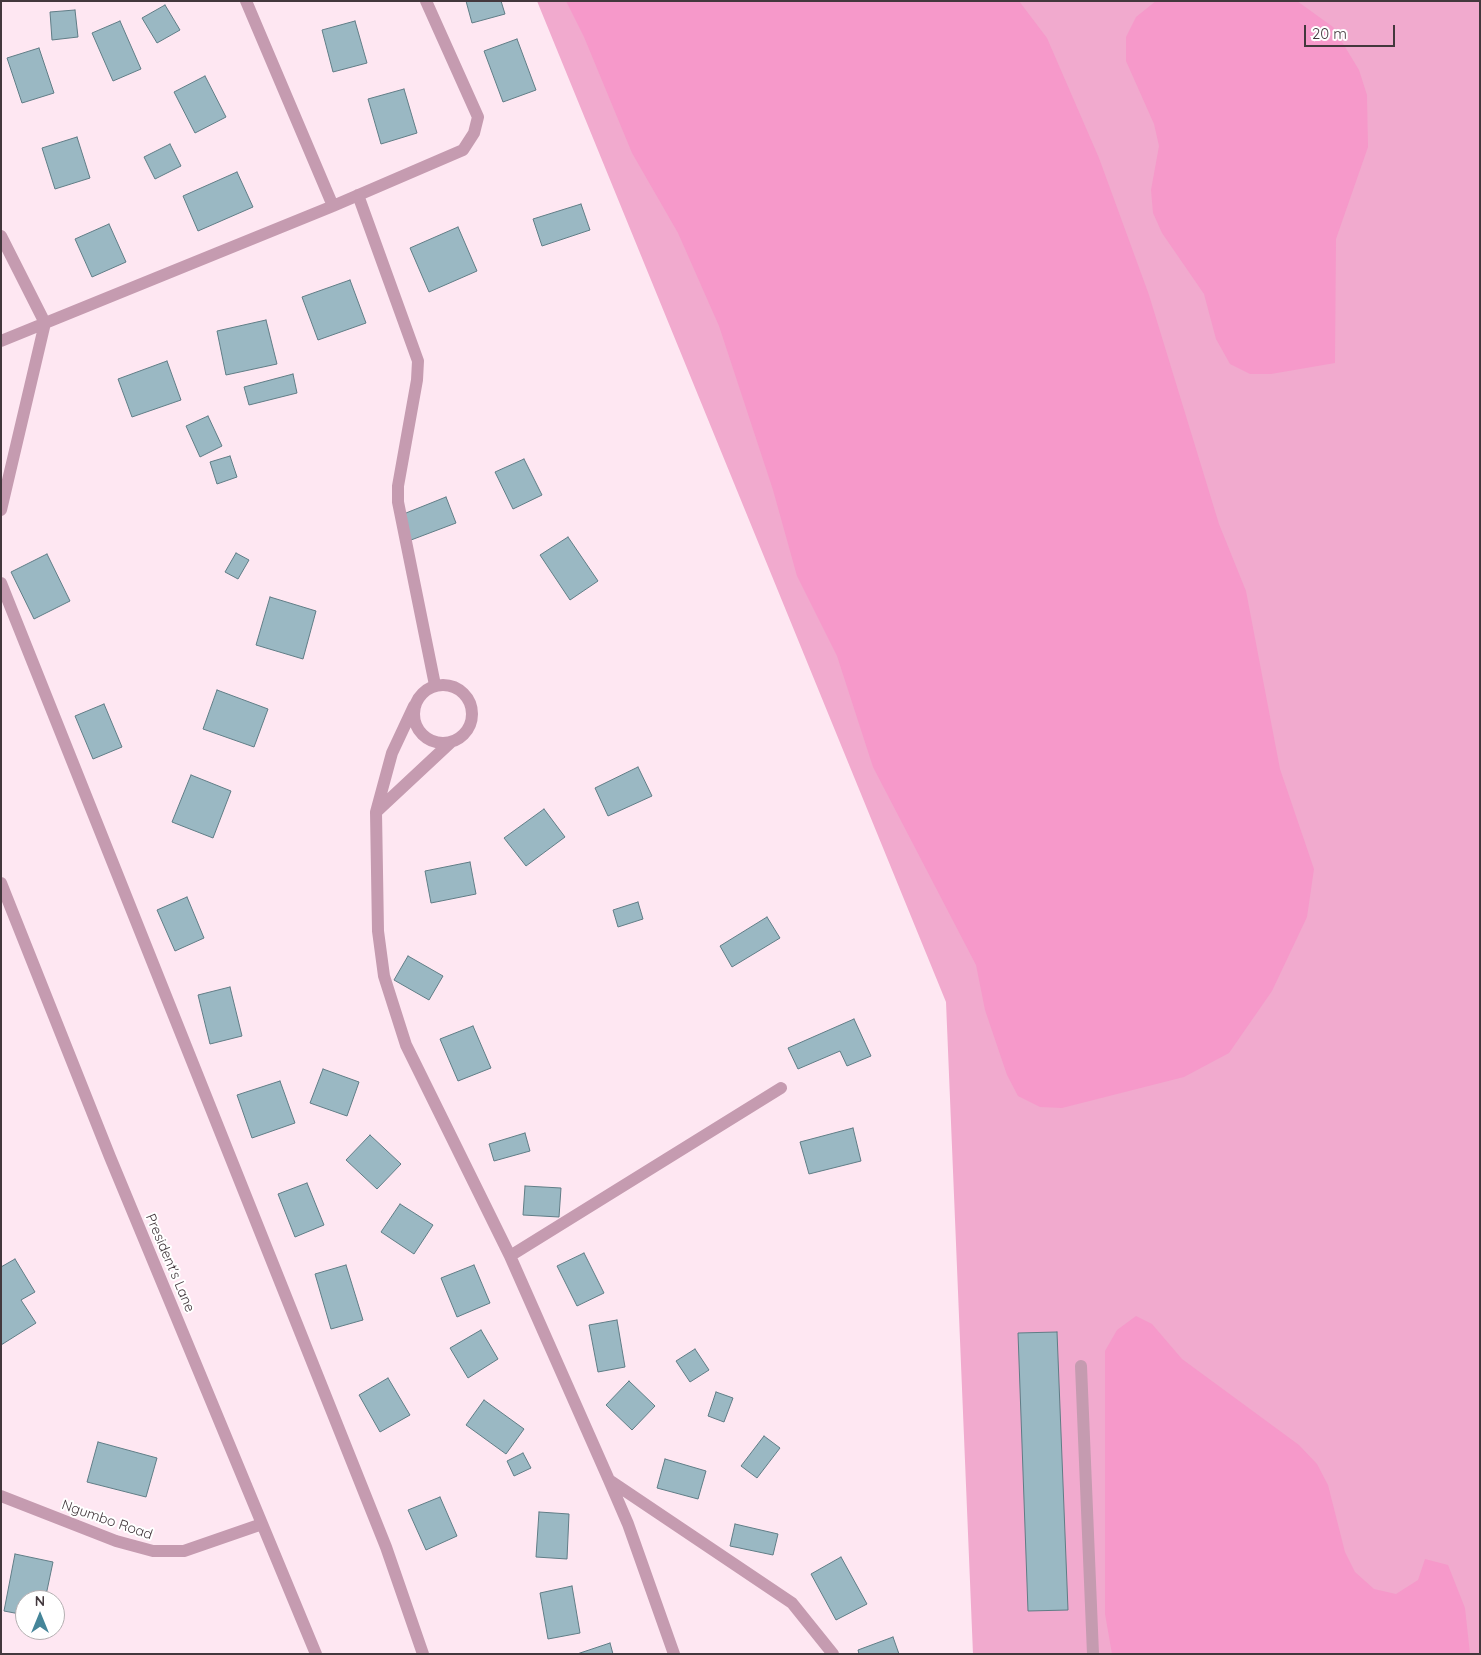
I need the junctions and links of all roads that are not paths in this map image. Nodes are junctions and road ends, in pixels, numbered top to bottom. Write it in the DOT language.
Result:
graph roads {
  1 [pos="246,1"];
  2 [pos="426,1"];
  3 [pos="358,195"];
  4 [pos="334,206"];
  5 [pos="1,236"];
  6 [pos="46,323"];
  7 [pos="1,341"];
  8 [pos="1,510"];
  9 [pos="1,583"];
  10 [pos="435,685"];
  11 [pos="414,706"];
  12 [pos="451,742"];
  13 [pos="376,812"];
  14 [pos="1,883"];
  15 [pos="781,1088"];
  16 [pos="510,1256"];
  17 [pos="1081,1366"];
  18 [pos="609,1480"];
  19 [pos="1,1496"];
  20 [pos="262,1524"];
  21 [pos="316,1654"];
  22 [pos="423,1654"];
  23 [pos="674,1654"];
  24 [pos="832,1654"];
  25 [pos="1094,1654"];
  1 -- 4 [label="street"];
  2 -- 3 [label="street"];
  3 -- 4 [label="street"];
  3 -- 10 [label="street"];
  4 -- 6 [label="street"];
  5 -- 6 [label="street"];
  6 -- 7 [label="street"];
  6 -- 8 [label="street"];
  9 -- 22 [label="street"];
  10 -- 11 [label="street"];
  10 -- 12 [label="street"];
  11 -- 12 [label="street"];
  11 -- 13 [label="street"];
  12 -- 13 [label="street"];
  13 -- 16 [label="street"];
  14 -- 20 [label="street, President's Lane"];
  15 -- 16 [label="street"];
  16 -- 18 [label="street"];
  17 -- 25 [label="street"];
  18 -- 23 [label="street"];
  18 -- 24 [label="street"];
  19 -- 20 [label="street, Ngumbo Road"];
  20 -- 21 [label="street, President's Lane"];
}
